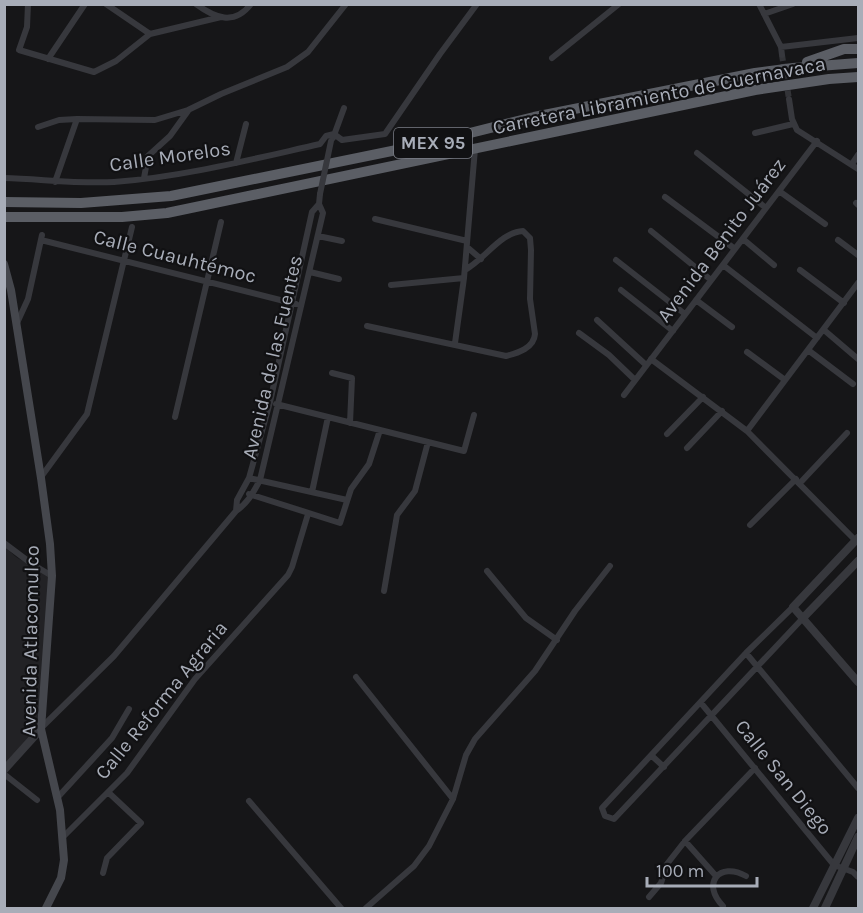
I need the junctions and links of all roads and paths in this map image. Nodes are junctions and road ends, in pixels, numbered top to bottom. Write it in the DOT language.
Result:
graph roads {
  1 [pos="28,4"];
  2 [pos="84,4"];
  3 [pos="106,4"];
  4 [pos="196,4"];
  5 [pos="251,4"];
  6 [pos="346,4"];
  7 [pos="477,4"];
  8 [pos="619,4"];
  9 [pos="759,4"];
  10 [pos="793,4"];
  11 [pos="764,14"];
  12 [pos="221,17"];
  13 [pos="150,34"];
  14 [pos="858,38"];
  15 [pos="781,47"];
  16 [pos="858,49"];
  17 [pos="782,55"];
  18 [pos="48,58"];
  19 [pos="552,58"];
  20 [pos="858,63"];
  21 [pos="793,68"];
  22 [pos="858,77"];
  23 [pos="789,99"];
  24 [pos="344,108"];
  25 [pos="188,110"];
  26 [pos="77,119"];
  27 [pos="246,124"];
  28 [pos="793,124"];
  29 [pos="38,128"];
  30 [pos="755,133"];
  31 [pos="332,138"];
  32 [pos="817,141"];
  33 [pos="475,149"];
  34 [pos="697,153"];
  35 [pos="858,155"];
  36 [pos="236,163"];
  37 [pos="852,164"];
  38 [pos="858,169"];
  39 [pos="4,178"];
  40 [pos="144,178"];
  41 [pos="55,182"];
  42 [pos="779,191"];
  43 [pos="665,197"];
  44 [pos="4,202"];
  45 [pos="319,204"];
  46 [pos="766,208"];
  47 [pos="4,217"];
  48 [pos="375,219"];
  49 [pos="221,222"];
  50 [pos="825,224"];
  51 [pos="132,227"];
  52 [pos="651,231"];
  53 [pos="318,236"];
  54 [pos="743,239"];
  55 [pos="838,240"];
  56 [pos="342,241"];
  57 [pos="467,244"];
  58 [pos="735,249"];
  59 [pos="858,255"];
  60 [pos="481,259"];
  61 [pos="123,260"];
  62 [pos="616,260"];
  63 [pos="4,264"];
  64 [pos="723,265"];
  65 [pos="774,265"];
  66 [pos="465,270"];
  67 [pos="800,270"];
  68 [pos="310,272"];
  69 [pos="465,278"];
  70 [pos="339,279"];
  71 [pos="711,280"];
  72 [pos="206,281"];
  73 [pos="858,283"];
  74 [pos="391,285"];
  75 [pos="8,290"];
  76 [pos="621,290"];
  77 [pos="696,300"];
  78 [pos="293,303"];
  79 [pos="844,303"];
  80 [pos="302,305"];
  81 [pos="685,314"];
  82 [pos="597,320"];
  83 [pos="16,323"];
  84 [pos="367,326"];
  85 [pos="732,327"];
  86 [pos="673,331"];
  87 [pos="826,331"];
  88 [pos="579,333"];
  89 [pos="817,338"];
  90 [pos="455,344"];
  91 [pos="808,350"];
  92 [pos="747,352"];
  93 [pos="858,358"];
  94 [pos="651,359"];
  95 [pos="646,365"];
  96 [pos="332,374"];
  97 [pos="635,380"];
  98 [pos="785,380"];
  99 [pos="853,384"];
  100 [pos="624,395"];
  101 [pos="703,397"];
  102 [pos="270,402"];
  103 [pos="278,405"];
  104 [pos="722,411"];
  105 [pos="474,415"];
  106 [pos="175,417"];
  107 [pos="328,417"];
  108 [pos="350,423"];
  109 [pos="380,430"];
  110 [pos="747,431"];
  111 [pos="847,433"];
  112 [pos="667,434"];
  113 [pos="428,442"];
  114 [pos="687,448"];
  115 [pos="41,478"];
  116 [pos="249,478"];
  117 [pos="260,480"];
  118 [pos="798,481"];
  119 [pos="244,490"];
  120 [pos="312,492"];
  121 [pos="252,496"];
  122 [pos="347,500"];
  123 [pos="236,511"];
  124 [pos="308,514"];
  125 [pos="750,525"];
  126 [pos="858,541"];
  127 [pos="4,543"];
  128 [pos="858,561"];
  129 [pos="610,566"];
  130 [pos="487,571"];
  131 [pos="52,576"];
  132 [pos="384,591"];
  133 [pos="793,607"];
  134 [pos="803,618"];
  135 [pos="557,640"];
  136 [pos="746,653"];
  137 [pos="757,666"];
  138 [pos="356,677"];
  139 [pos="858,682"];
  140 [pos="701,703"];
  141 [pos="129,709"];
  142 [pos="712,716"];
  143 [pos="40,729"];
  144 [pos="652,756"];
  145 [pos="664,767"];
  146 [pos="755,768"];
  147 [pos="4,772"];
  148 [pos="858,788"];
  149 [pos="108,792"];
  150 [pos="58,797"];
  151 [pos="453,799"];
  152 [pos="37,800"];
  153 [pos="249,801"];
  154 [pos="858,818"];
  155 [pos="63,837"];
  156 [pos="858,837"];
  157 [pos="685,841"];
  158 [pos="834,865"];
  159 [pos="844,868"];
  160 [pos="103,873"];
  161 [pos="717,876"];
  162 [pos="746,876"];
  163 [pos="858,877"];
  164 [pos="649,897"];
  165 [pos="723,906"];
  166 [pos="46,909"];
  167 [pos="340,909"];
  168 [pos="366,909"];
  169 [pos="813,909"];
  170 [pos="825,909"];
  1 -- 18 [label="street"];
  2 -- 18 [label="street"];
  3 -- 13 [label="street"];
  4 -- 12 [label="street"];
  5 -- 12 [label="street"];
  6 -- 25 [label="street"];
  7 -- 31 [label="street"];
  8 -- 19 [label="street"];
  9 -- 11 [label="street"];
  10 -- 11 [label="street"];
  11 -- 15 [label="street"];
  12 -- 13 [label="street"];
  13 -- 18 [label="street"];
  14 -- 15 [label="street"];
  15 -- 17 [label="street"];
  16 -- 21 [label="highway"];
  20 -- 21 [label="highway, Carretera Libramiento de Cuernavaca / MEX 95"];
  21 -- 44 [label="highway, Carretera Libramiento de Cuernavaca / MEX 95"];
  22 -- 33 [label="highway, Carretera Libramiento de Cuernavaca / MEX 95"];
  23 -- 28 [label="street"];
  24 -- 31 [label="street, Avenida de las Fuentes"];
  25 -- 26 [label="street"];
  25 -- 40 [label="street"];
  26 -- 29 [label="street"];
  26 -- 41 [label="street"];
  27 -- 36 [label="street"];
  28 -- 30 [label="street"];
  28 -- 32 [label="street"];
  31 -- 36 [label="street, Calle Morelos"];
  31 -- 45 [label="street, Avenida de las Fuentes, bridge"];
  32 -- 37 [label="street"];
  32 -- 42 [label="street, Avenida Benito Juárez"];
  33 -- 47 [label="highway, Carretera Libramiento de Cuernavaca / MEX 95"];
  33 -- 57 [label="street"];
  34 -- 46 [label="street"];
  35 -- 37 [label="street"];
  36 -- 40 [label="street, Calle Morelos"];
  37 -- 38 [label="street"];
  39 -- 41 [label="street, Calle Morelos"];
  40 -- 41 [label="street, Calle Morelos"];
  42 -- 46 [label="street, Avenida Benito Juárez"];
  42 -- 50 [label="street"];
  43 -- 58 [label="street"];
  45 -- 53 [label="street, Avenida de las Fuentes"];
  45 -- 78 [label="street, Avenida de las Fuentes"];
  46 -- 54 [label="street, Avenida Benito Juárez"];
  48 -- 57 [label="street"];
  49 -- 72 [label="street"];
  51 -- 61 [label="street"];
  52 -- 71 [label="street"];
  53 -- 56 [label="street"];
  53 -- 68 [label="street, Avenida de las Fuentes"];
  54 -- 58 [label="street, Avenida Benito Juárez"];
  54 -- 65 [label="street"];
  55 -- 59 [label="street"];
  57 -- 60 [label="street"];
  57 -- 66 [label="street"];
  58 -- 64 [label="street, Avenida Benito Juárez"];
  60 -- 66 [label="street"];
  60 -- 90 [label="street"];
  61 -- 72 [label="street, Calle Cuauhtémoc"];
  61 -- 83 [label="street, Calle Cuauhtémoc"];
  61 -- 115 [label="street"];
  62 -- 81 [label="street"];
  63 -- 75 [label="main road, Avenida Atlacomulco"];
  64 -- 71 [label="street, Avenida Benito Juárez"];
  64 -- 89 [label="street"];
  66 -- 69 [label="street"];
  67 -- 79 [label="street"];
  68 -- 70 [label="street"];
  68 -- 80 [label="street, Avenida de las Fuentes"];
  69 -- 74 [label="street"];
  69 -- 90 [label="street"];
  71 -- 77 [label="street, Avenida Benito Juárez"];
  72 -- 78 [label="street, Calle Cuauhtémoc"];
  72 -- 106 [label="street"];
  73 -- 79 [label="street"];
  75 -- 83 [label="main road, Avenida Atlacomulco"];
  76 -- 86 [label="street"];
  77 -- 81 [label="street, Avenida Benito Juárez"];
  77 -- 85 [label="street"];
  78 -- 80 [label="street, Calle Cuauhtémoc"];
  78 -- 102 [label="street, Avenida de las Fuentes"];
  79 -- 87 [label="street"];
  80 -- 103 [label="street, Avenida de las Fuentes"];
  81 -- 86 [label="street, Avenida Benito Juárez"];
  82 -- 95 [label="street"];
  83 -- 115 [label="main road, Avenida Atlacomulco"];
  84 -- 90 [label="street"];
  86 -- 94 [label="street, Avenida Benito Juárez"];
  87 -- 89 [label="street"];
  87 -- 93 [label="street"];
  88 -- 97 [label="street"];
  89 -- 91 [label="street"];
  91 -- 98 [label="street"];
  91 -- 99 [label="street"];
  92 -- 98 [label="street"];
  94 -- 95 [label="street, Avenida Benito Juárez"];
  94 -- 101 [label="street"];
  95 -- 97 [label="street, Avenida Benito Juárez"];
  96 -- 108 [label="street"];
  97 -- 100 [label="street, Avenida Benito Juárez"];
  98 -- 110 [label="street"];
  101 -- 104 [label="street"];
  101 -- 112 [label="street"];
  102 -- 103 [label="street"];
  102 -- 116 [label="street, Avenida de las Fuentes"];
  103 -- 107 [label="street"];
  103 -- 117 [label="street, Avenida de las Fuentes"];
  104 -- 110 [label="street"];
  104 -- 114 [label="street"];
  105 -- 113 [label="street"];
  107 -- 108 [label="street"];
  107 -- 120 [label="street"];
  108 -- 109 [label="street"];
  109 -- 113 [label="street"];
  109 -- 122 [label="street"];
  110 -- 118 [label="street"];
  111 -- 118 [label="street"];
  113 -- 132 [label="street"];
  115 -- 131 [label="main road, Avenida Atlacomulco"];
  116 -- 117 [label="street"];
  116 -- 119 [label="street, Avenida de las Fuentes"];
  117 -- 120 [label="street"];
  117 -- 121 [label="street, Avenida de las Fuentes"];
  118 -- 125 [label="street"];
  118 -- 126 [label="street"];
  119 -- 121 [label="street"];
  119 -- 123 [label="street, Avenida de las Fuentes"];
  120 -- 122 [label="street"];
  121 -- 123 [label="street, Avenida de las Fuentes"];
  121 -- 124 [label="street"];
  122 -- 124 [label="street"];
  123 -- 143 [label="street, Avenida de las Fuentes"];
  124 -- 149 [label="street, Calle Reforma Agraria"];
  126 -- 133 [label="street"];
  127 -- 131 [label="street"];
  128 -- 134 [label="street"];
  129 -- 135 [label="street"];
  130 -- 135 [label="street"];
  131 -- 143 [label="main road, Avenida Atlacomulco"];
  133 -- 134 [label="street"];
  133 -- 136 [label="street"];
  134 -- 137 [label="street"];
  134 -- 139 [label="street"];
  135 -- 151 [label="street"];
  136 -- 137 [label="street"];
  136 -- 140 [label="street"];
  137 -- 142 [label="street"];
  137 -- 148 [label="street"];
  138 -- 151 [label="street"];
  140 -- 142 [label="street, Calle San Diego"];
  140 -- 144 [label="street"];
  141 -- 150 [label="street"];
  142 -- 145 [label="street"];
  142 -- 146 [label="street, Calle San Diego"];
  143 -- 147 [label="street"];
  143 -- 150 [label="main road, Avenida Atlacomulco"];
  144 -- 145 [label="street"];
  144 -- 145 [label="street"];
  146 -- 157 [label="street"];
  146 -- 158 [label="street, Calle San Diego"];
  147 -- 152 [label="street"];
  149 -- 155 [label="street, Calle Reforma Agraria"];
  149 -- 160 [label="street"];
  150 -- 155 [label="main road, Avenida Atlacomulco"];
  151 -- 168 [label="street"];
  153 -- 167 [label="street"];
  154 -- 158 [label="street"];
  155 -- 166 [label="main road, Avenida Atlacomulco"];
  156 -- 159 [label="street"];
  157 -- 161 [label="street"];
  157 -- 164 [label="street"];
  158 -- 159 [label="street"];
  158 -- 169 [label="street"];
  159 -- 163 [label="street"];
  159 -- 170 [label="street"];
  161 -- 162 [label="street"];
  161 -- 165 [label="street"];
}
